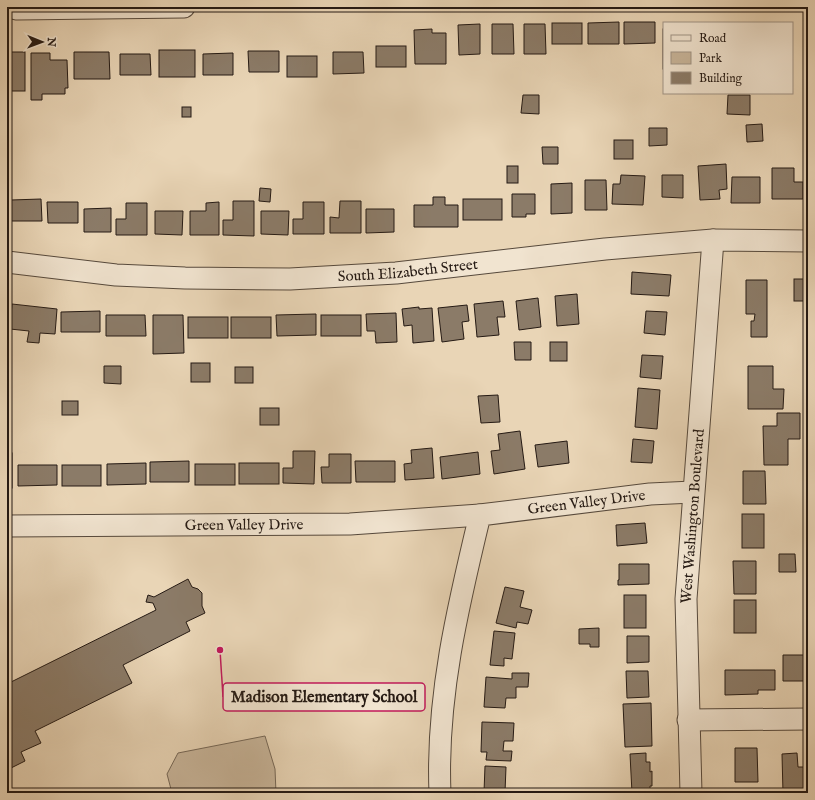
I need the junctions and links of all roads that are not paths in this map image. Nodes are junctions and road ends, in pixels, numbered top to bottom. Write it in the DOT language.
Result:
graph roads {
  1 [pos="9,7"];
  2 [pos="184,7"];
  3 [pos="713,240"];
  4 [pos="808,241"];
  5 [pos="7,262"];
  6 [pos="693,492"];
  7 [pos="480,515"];
  8 [pos="7,526"];
  9 [pos="808,719"];
  10 [pos="688,720"];
  11 [pos="440,793"];
  12 [pos="691,793"];
  1 -- 2 [label="street"];
  3 -- 4 [label="street, South Elizabeth Street"];
  3 -- 5 [label="street, South Elizabeth Street"];
  3 -- 6 [label="street, West Washington Boulevard"];
  6 -- 7 [label="street, Green Valley Drive"];
  6 -- 10 [label="street, West Washington Boulevard"];
  7 -- 8 [label="street, Green Valley Drive"];
  7 -- 11 [label="street"];
  9 -- 10 [label="street"];
  10 -- 12 [label="street, West Washington Boulevard"];
}
